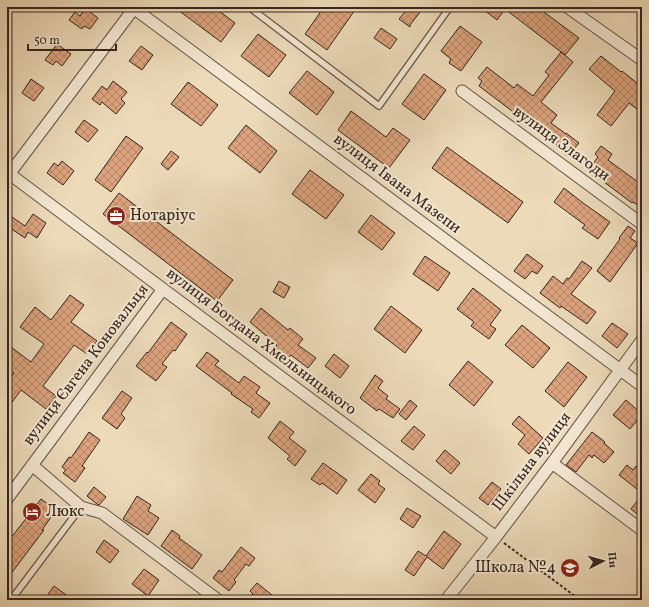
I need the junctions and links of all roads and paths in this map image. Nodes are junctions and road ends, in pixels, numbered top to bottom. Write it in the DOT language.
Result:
graph roads {
  1 [pos="134,7"];
  2 [pos="249,7"];
  3 [pos="450,7"];
  4 [pos="574,9"];
  5 [pos="642,60"];
  6 [pos="462,91"];
  7 [pos="8,174"];
  8 [pos="642,224"];
  9 [pos="163,289"];
  10 [pos="642,340"];
  11 [pos="620,370"];
  12 [pos="642,386"];
  13 [pos="552,463"];
  14 [pos="32,465"];
  15 [pos="7,499"];
  16 [pos="81,507"];
  17 [pos="642,530"];
  18 [pos="496,537"];
  19 [pos="11,600"];
  20 [pos="218,600"];
  21 [pos="446,600"];
  22 [pos="580,600"];
  1 -- 7 [label="street"];
  1 -- 11 [label="street, вулиця Івана Мазепи"];
  2 -- 3 [label="lane"];
  4 -- 5 [label="street"];
  6 -- 8 [label="street, вулиця Злагоди"];
  7 -- 9 [label="street, вулиця Богдана Хмельницького"];
  9 -- 14 [label="street, вулиця Євгена Коновальця"];
  9 -- 18 [label="street, вулиця Богдана Хмельницького"];
  10 -- 11 [label="street, Шкільна вулиця"];
  11 -- 12 [label="street, вулиця Івана Мазепи"];
  11 -- 13 [label="street, Шкільна вулиця"];
  13 -- 17 [label="street"];
  13 -- 18 [label="street, Шкільна вулиця"];
  14 -- 15 [label="street, вулиця Євгена Коновальця"];
  14 -- 16 [label="street"];
  16 -- 19 [label="lane"];
  16 -- 20 [label="street"];
  18 -- 21 [label="street, Шкільна вулиця"];
  18 -- 22 [label="path"];
}
